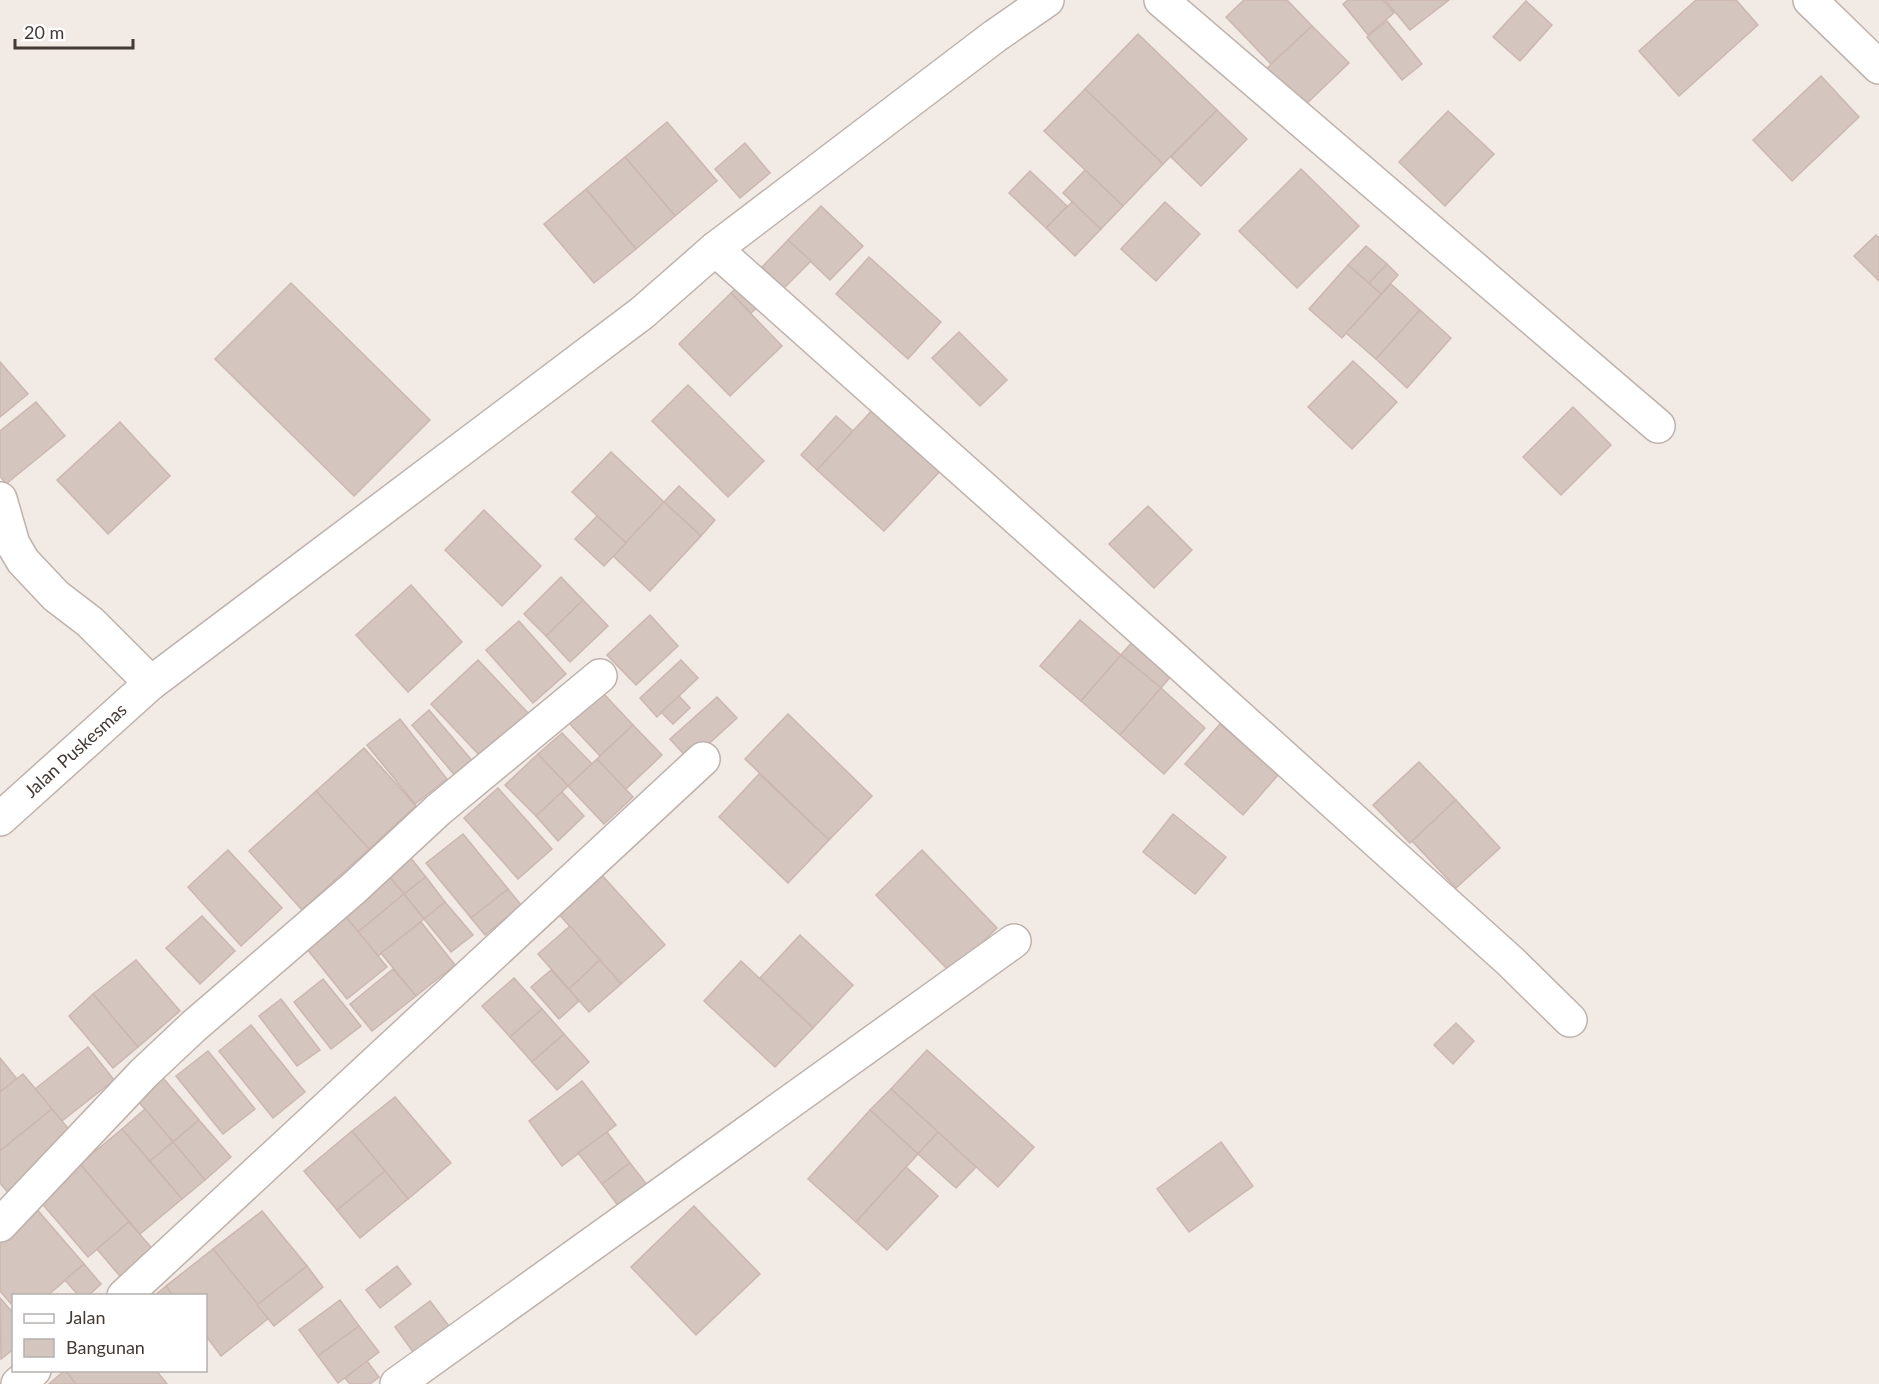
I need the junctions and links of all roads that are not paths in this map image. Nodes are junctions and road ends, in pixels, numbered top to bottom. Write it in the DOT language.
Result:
graph roads {
  1 [pos="1047,0"];
  2 [pos="1161,0"];
  3 [pos="1810,0"];
  4 [pos="1879,67"];
  5 [pos="715,249"];
  6 [pos="1658,426"];
  7 [pos="0,500"];
  8 [pos="600,676"];
  9 [pos="152,683"];
  10 [pos="703,759"];
  11 [pos="0,819"];
  12 [pos="1014,941"];
  13 [pos="1570,1020"];
  14 [pos="0,1226"];
  15 [pos="126,1294"];
  16 [pos="33,1372"];
  17 [pos="18,1384"];
  18 [pos="397,1384"];
  1 -- 5 [label="street, Jalan Puskesmas"];
  2 -- 6 [label="street"];
  3 -- 4 [label="street"];
  5 -- 9 [label="street, Jalan Puskesmas"];
  5 -- 13 [label="street"];
  7 -- 9 [label="street"];
  8 -- 14 [label="street"];
  9 -- 11 [label="street, Jalan Puskesmas"];
  10 -- 15 [label="street"];
  12 -- 18 [label="street"];
  16 -- 17 [label="street"];
}
